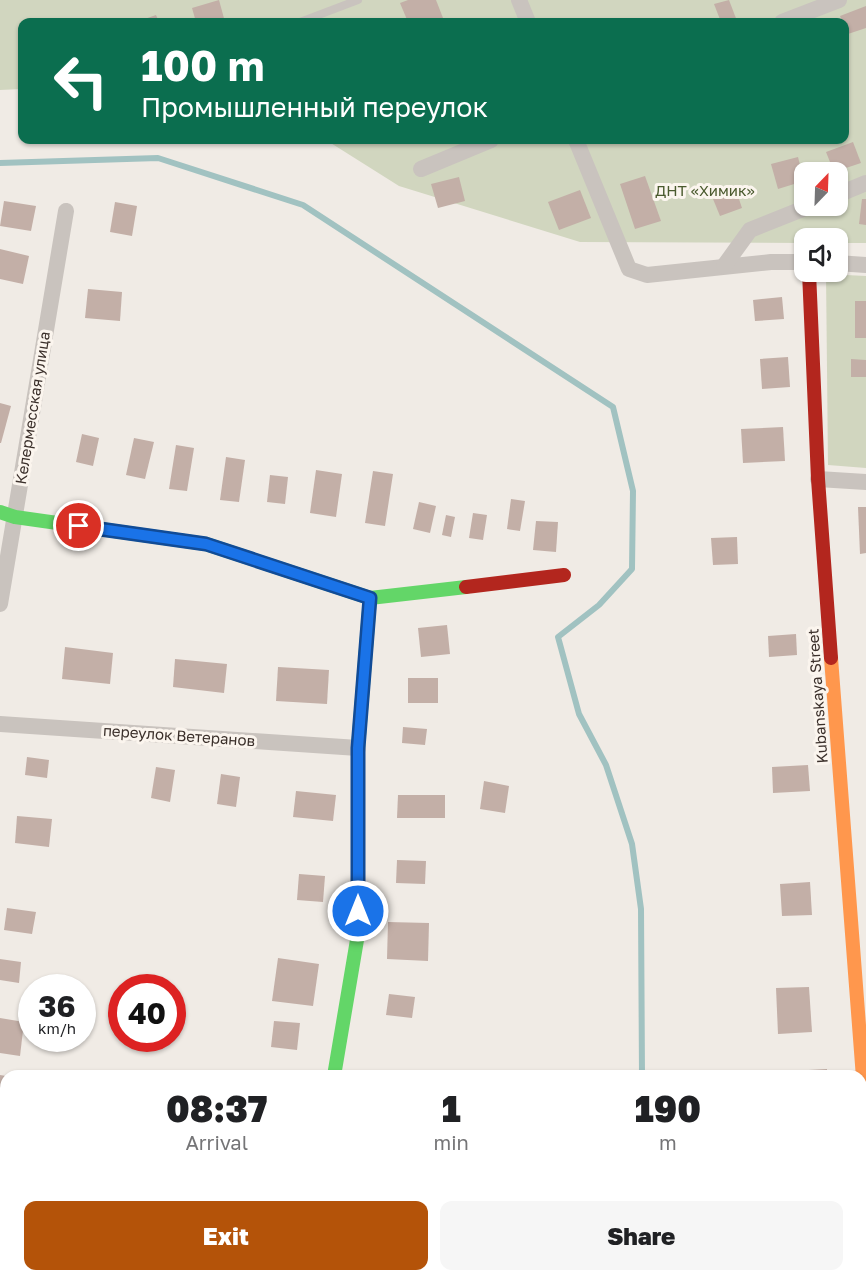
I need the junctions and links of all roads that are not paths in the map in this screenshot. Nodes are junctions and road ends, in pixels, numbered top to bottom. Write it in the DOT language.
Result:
graph roads {
  1 [pos="358,0"];
  2 [pos="519,0"];
  3 [pos="839,0"];
  4 [pos="311,18"];
  5 [pos="526,18"];
  6 [pos="792,18"];
  7 [pos="481,144"];
  8 [pos="578,144"];
  9 [pos="421,169"];
  10 [pos="866,183"];
  11 [pos="848,190"];
  12 [pos="66,211"];
  13 [pos="794,212"];
  14 [pos="794,262"];
  15 [pos="848,264"];
  16 [pos="866,265"];
  17 [pos="724,266"];
  18 [pos="809,282"];
  19 [pos="818,480"];
  20 [pos="866,482"];
  21 [pos="8,514"];
  22 [pos="564,575"];
  23 [pos="370,598"];
  24 [pos="0,604"];
  25 [pos="0,724"];
  26 [pos="358,748"];
  27 [pos="863,1033"];
  28 [pos="335,1070"];
  29 [pos="864,1070"];
  1 -- 4 [label="lane"];
  2 -- 5 [label="street"];
  3 -- 6 [label="street"];
  7 -- 9 [label="street"];
  8 -- 17 [label="street"];
  10 -- 11 [label="street"];
  12 -- 21 [label="street, Келермесская улица"];
  13 -- 17 [label="street"];
  14 -- 17 [label="street"];
  15 -- 16 [label="street"];
  18 -- 19 [label="street, Kubanskaya Street"];
  19 -- 20 [label="street"];
  19 -- 27 [label="street, Kubanskaya Street"];
  21 -- 23 [label="street"];
  21 -- 24 [label="street, Келермесская улица"];
  22 -- 23 [label="street"];
  23 -- 26 [label="street"];
  25 -- 26 [label="street, переулок Ветеранов"];
  26 -- 28 [label="street"];
  27 -- 29 [label="street, Kubanskaya Street"];
}
